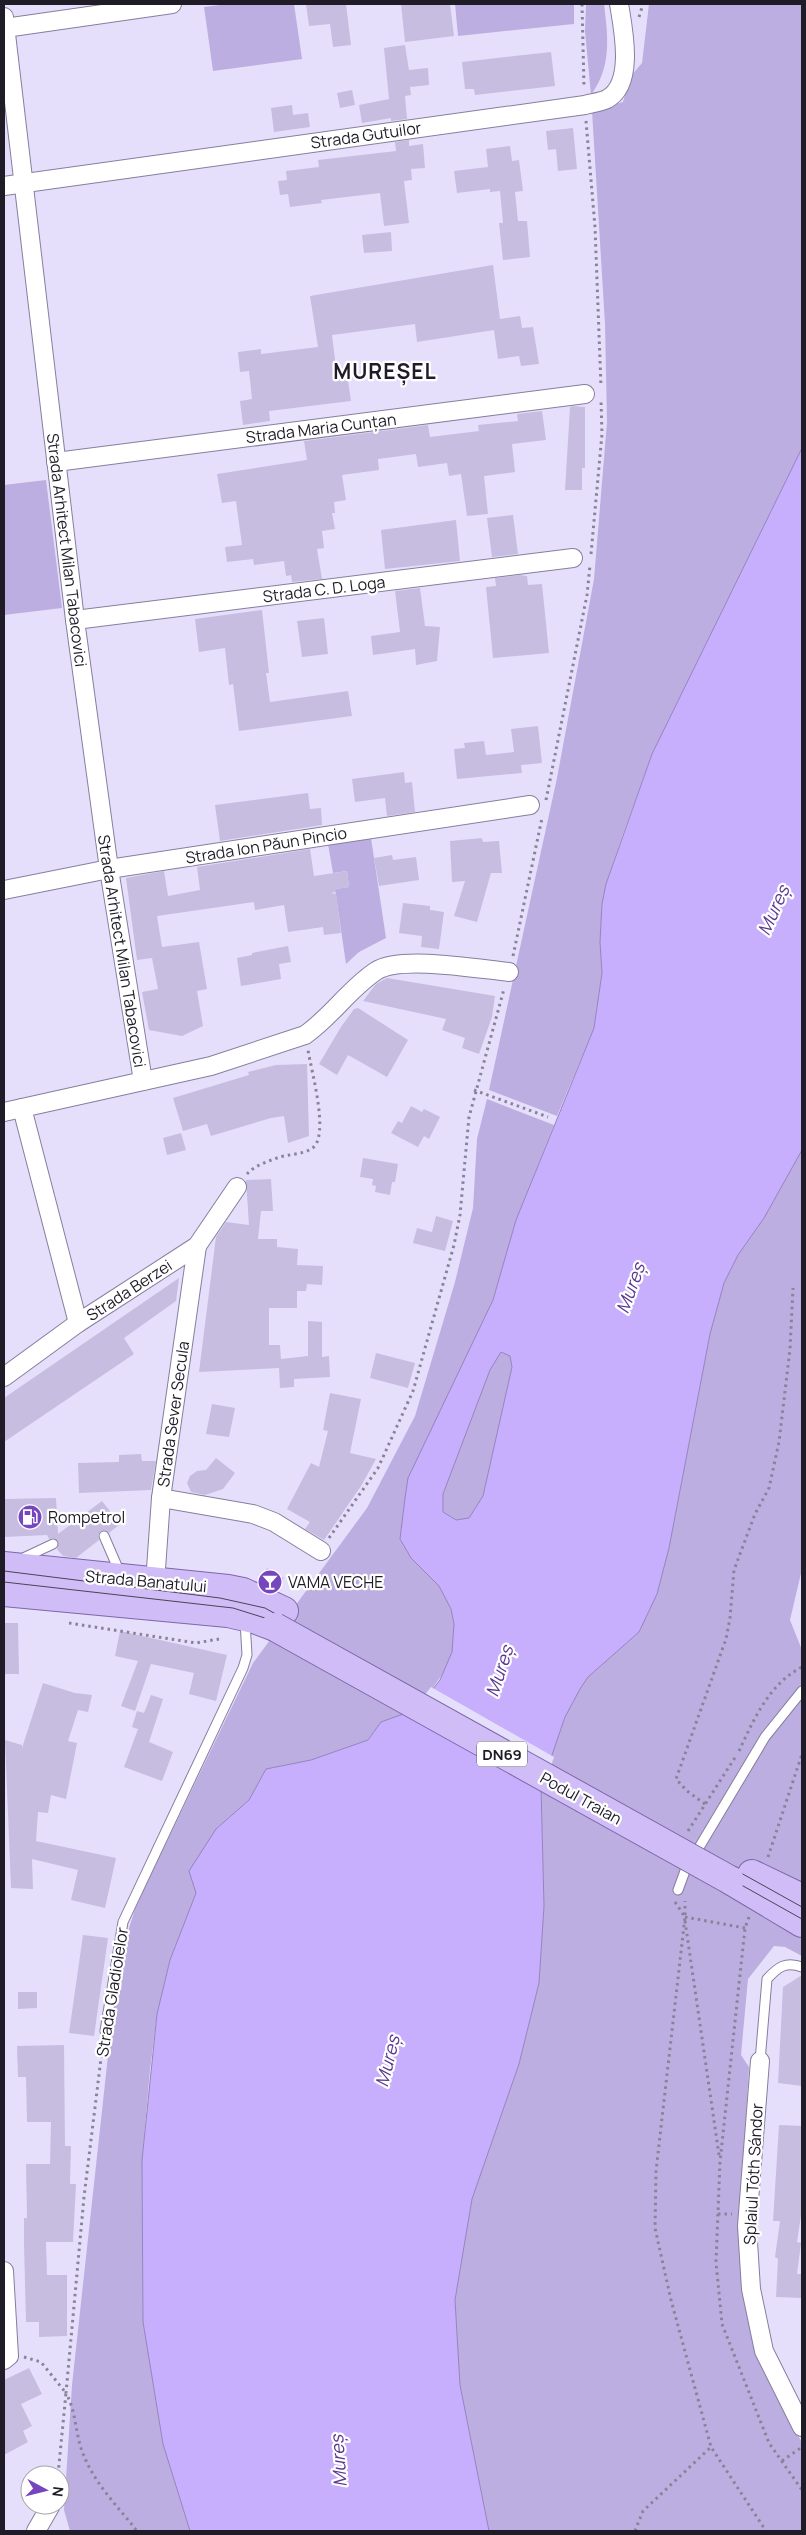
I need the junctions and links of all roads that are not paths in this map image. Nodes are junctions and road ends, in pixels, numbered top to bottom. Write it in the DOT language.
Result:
graph roads {
  1 [pos="172,4"];
  2 [pos="619,4"];
  3 [pos="4,23"];
  4 [pos="23,183"];
  5 [pos="4,186"];
  6 [pos="585,394"];
  7 [pos="56,462"];
  8 [pos="573,558"];
  9 [pos="75,620"];
  10 [pos="530,806"];
  11 [pos="108,869"];
  12 [pos="4,890"];
  13 [pos="509,972"];
  14 [pos="142,1081"];
  15 [pos="22,1108"];
  16 [pos="4,1112"];
  17 [pos="237,1187"];
  18 [pos="197,1246"];
  19 [pos="78,1323"];
  20 [pos="4,1377"];
  21 [pos="161,1498"];
  22 [pos="104,1536"];
  23 [pos="53,1544"];
  24 [pos="321,1551"];
  25 [pos="5,1575"];
  26 [pos="123,1580"];
  27 [pos="155,1583"];
  28 [pos="245,1616"];
  29 [pos="279,1619"];
  30 [pos="802,1691"];
  31 [pos="733,1874"];
  32 [pos="678,1890"];
  33 [pos="802,1898"];
  34 [pos="802,1923"];
  35 [pos="802,1967"];
  36 [pos="105,2032"];
  37 [pos="760,2061"];
  38 [pos="4,2271"];
  39 [pos="6,2358"];
  40 [pos="802,2426"];
  41 [pos="45,2515"];
  42 [pos="36,2531"];
  1 -- 3 [label="street"];
  2 -- 4 [label="street, Strada Gutuilor"];
  3 -- 4 [label="street, Strada Arhitect Milan Tabacovici"];
  4 -- 5 [label="street, Strada Gutuilor"];
  4 -- 7 [label="street, Strada Arhitect Milan Tabacovici"];
  6 -- 7 [label="street, Strada Maria Cunțan"];
  7 -- 9 [label="street, Strada Arhitect Milan Tabacovici"];
  8 -- 9 [label="street, Strada C. D. Loga"];
  9 -- 11 [label="street, Strada Arhitect Milan Tabacovici"];
  10 -- 11 [label="street, Strada Ion Păun Pincio"];
  11 -- 12 [label="street, Strada Ion Păun Pincio"];
  11 -- 14 [label="street, Strada Arhitect Milan Tabacovici"];
  13 -- 14 [label="street"];
  14 -- 15 [label="street"];
  15 -- 16 [label="street"];
  15 -- 19 [label="street"];
  17 -- 18 [label="street, Strada Berzei"];
  18 -- 19 [label="street, Strada Berzei"];
  18 -- 21 [label="street, Strada Sever Secula"];
  19 -- 20 [label="street, Strada Berzei"];
  21 -- 24 [label="street"];
  21 -- 27 [label="street, Strada Sever Secula"];
  22 -- 26 [label="lane"];
  23 -- 25 [label="lane"];
  25 -- 26 [label="main road, Strada Banatului / DN69"];
  25 -- 28 [label="main road, Strada Banatului / DN69"];
  26 -- 27 [label="main road, Strada Banatului / DN69"];
  27 -- 29 [label="main road, Strada Banatului / DN69"];
  28 -- 29 [label="main road, Strada Banatului / DN69"];
  28 -- 36 [label="lane, Strada Gladiolelor"];
  29 -- 31 [label="main road, Podul Traian / DN69, bridge"];
  30 -- 32 [label="lane"];
  31 -- 33 [label="main road, DN69"];
  31 -- 34 [label="main road, DN69"];
  35 -- 37 [label="lane"];
  37 -- 40 [label="street, Splaiul Tóth Sándor"];
  38 -- 39 [label="street"];
  41 -- 42 [label="street"];
}
